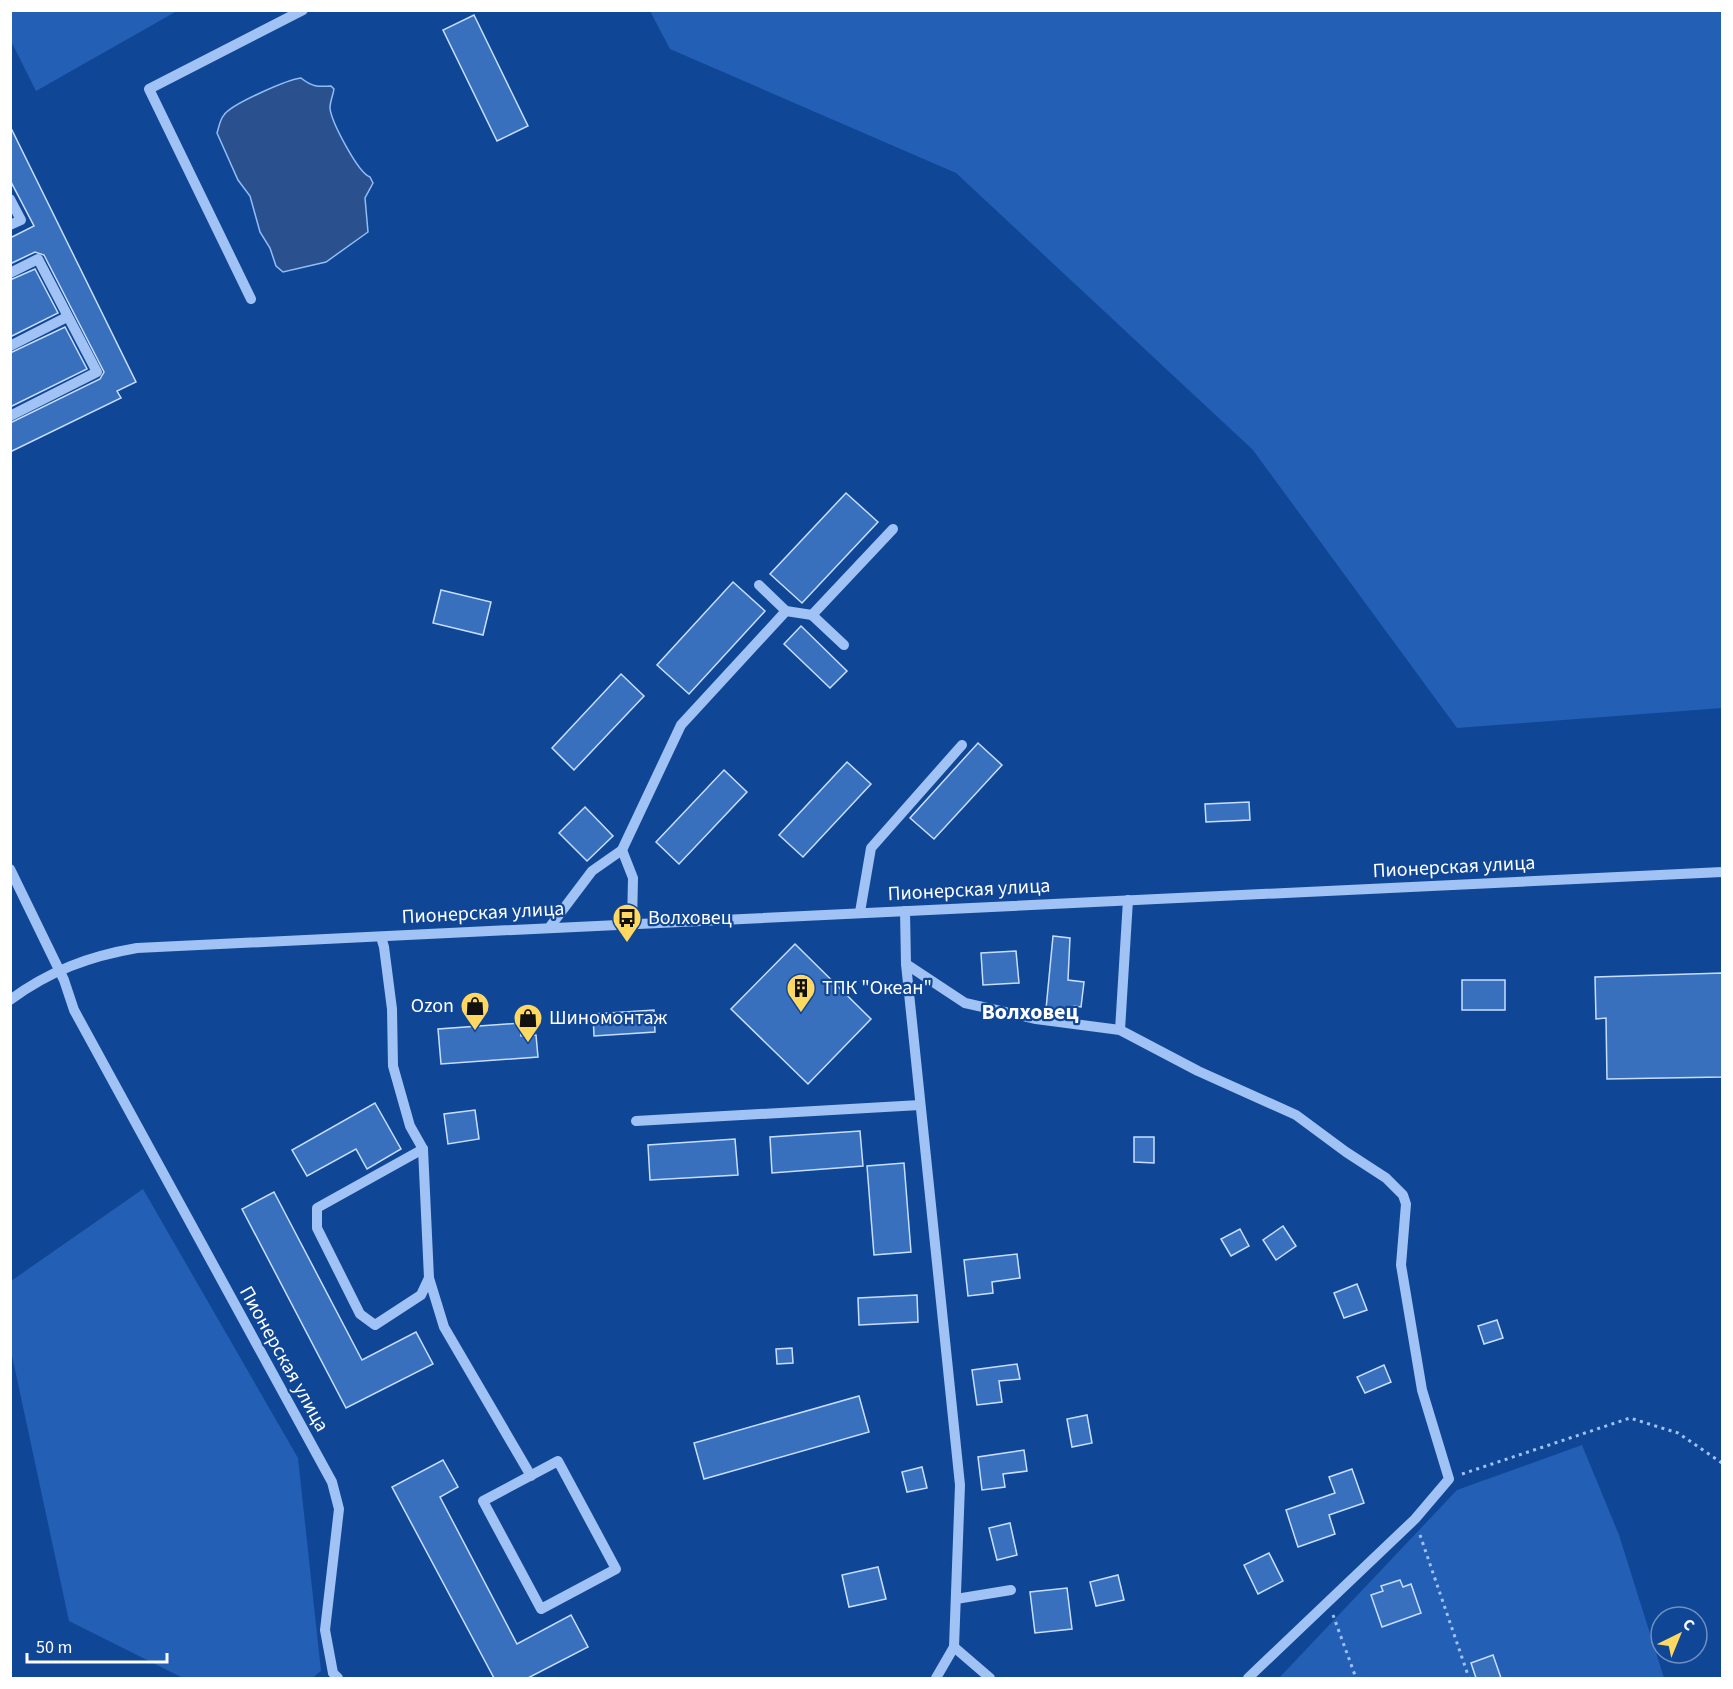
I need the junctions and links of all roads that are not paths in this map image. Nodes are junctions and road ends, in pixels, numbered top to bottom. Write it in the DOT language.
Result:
graph roads {
  1 [pos="303,10"];
  2 [pos="10,199"];
  3 [pos="10,225"];
  4 [pos="10,273"];
  5 [pos="251,299"];
  6 [pos="67,317"];
  7 [pos="10,346"];
  8 [pos="10,417"];
  9 [pos="893,529"];
  10 [pos="759,585"];
  11 [pos="786,611"];
  12 [pos="812,615"];
  13 [pos="844,645"];
  14 [pos="962,745"];
  15 [pos="622,850"];
  16 [pos="10,869"];
  17 [pos="1722,872"];
  18 [pos="1128,900"];
  19 [pos="905,911"];
  20 [pos="860,912"];
  21 [pos="632,924"];
  22 [pos="549,927"];
  23 [pos="381,937"];
  24 [pos="906,964"];
  25 [pos="58,970"];
  26 [pos="10,1000"];
  27 [pos="1120,1030"];
  28 [pos="920,1105"];
  29 [pos="636,1120"];
  30 [pos="423,1149"];
  31 [pos="429,1278"];
  32 [pos="531,1476"];
  33 [pos="1011,1590"];
  34 [pos="956,1599"];
  35 [pos="954,1647"];
  36 [pos="338,1678"];
  37 [pos="936,1678"];
  38 [pos="990,1678"];
  39 [pos="1248,1678"];
  1 -- 5 [label="street"];
  2 -- 3 [label="street"];
  4 -- 6 [label="street"];
  6 -- 7 [label="street"];
  6 -- 8 [label="street"];
  9 -- 12 [label="street"];
  10 -- 11 [label="street"];
  11 -- 12 [label="street"];
  11 -- 15 [label="street"];
  12 -- 13 [label="street"];
  14 -- 20 [label="street"];
  15 -- 21 [label="street"];
  15 -- 22 [label="street"];
  16 -- 25 [label="street, Пионерская улица"];
  17 -- 18 [label="street, Пионерская улица"];
  18 -- 19 [label="street, Пионерская улица"];
  18 -- 27 [label="street"];
  19 -- 20 [label="street, Пионерская улица"];
  19 -- 24 [label="street"];
  20 -- 21 [label="street, Пионерская улица"];
  21 -- 22 [label="street, Пионерская улица"];
  22 -- 23 [label="street, Пионерская улица"];
  23 -- 25 [label="street, Пионерская улица"];
  23 -- 30 [label="street"];
  24 -- 27 [label="street"];
  24 -- 28 [label="street"];
  25 -- 26 [label="street, Пионерская улица"];
  25 -- 36 [label="street, Пионерская улица"];
  27 -- 39 [label="street"];
  28 -- 29 [label="street"];
  28 -- 34 [label="street"];
  30 -- 31 [label="street"];
  30 -- 31 [label="street"];
  31 -- 32 [label="street"];
  32 -- 32 [label="street"];
  33 -- 34 [label="street"];
  34 -- 35 [label="street"];
  35 -- 37 [label="street"];
  35 -- 38 [label="street"];
}
